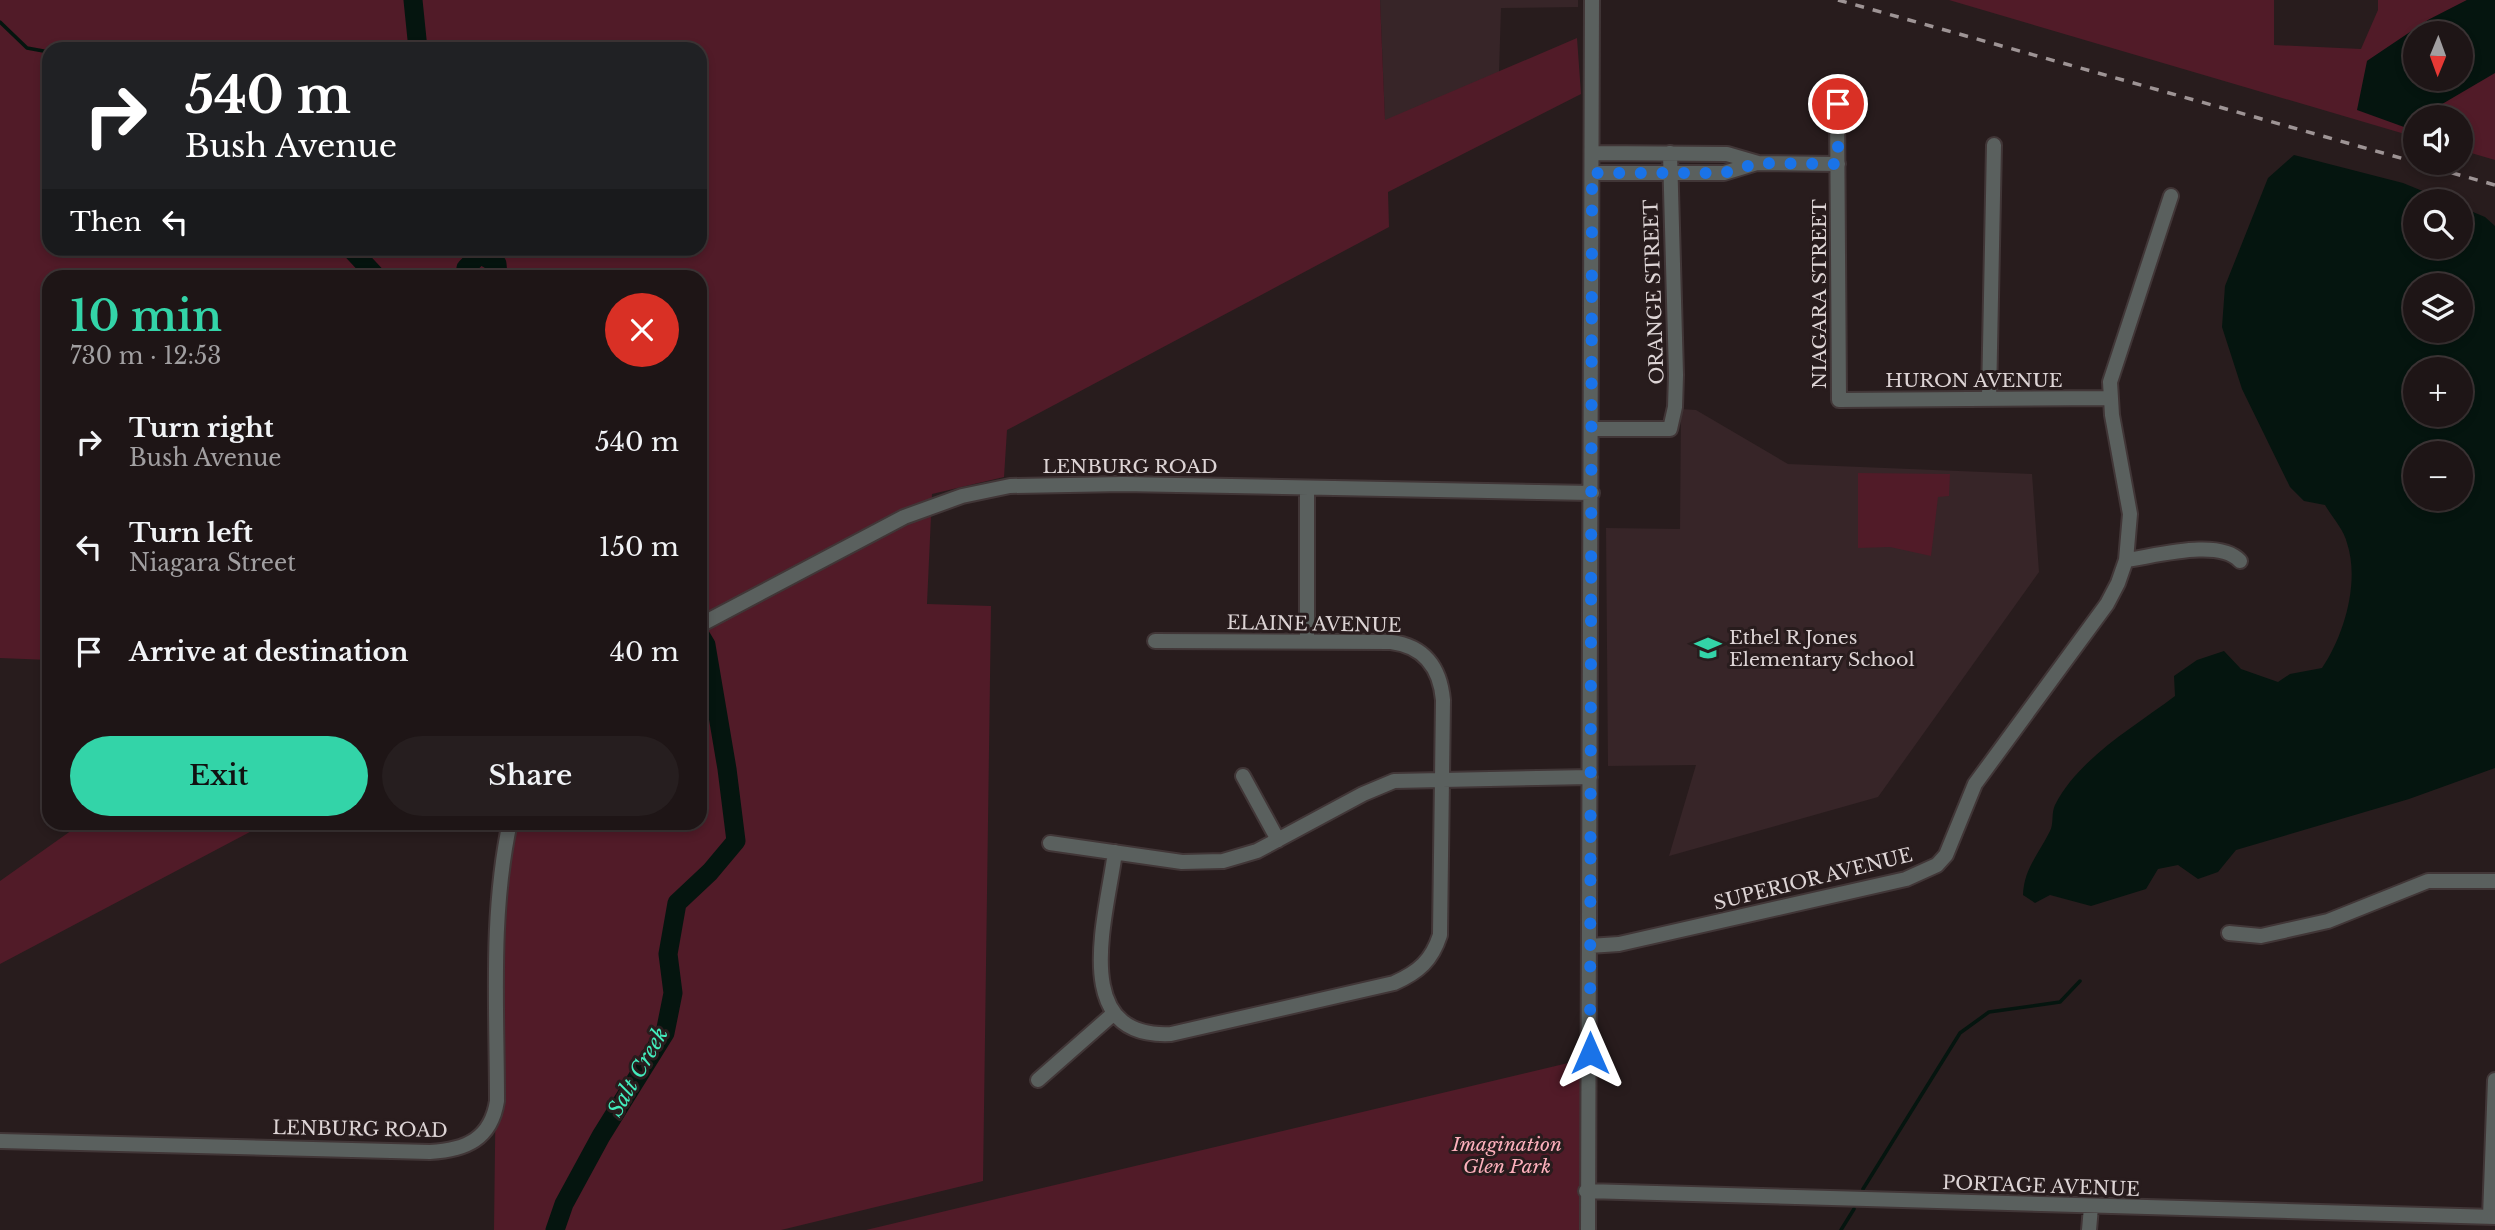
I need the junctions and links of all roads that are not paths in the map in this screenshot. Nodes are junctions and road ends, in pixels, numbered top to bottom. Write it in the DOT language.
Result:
graph roads {
  1 [pos="1592,0"];
  2 [pos="1838,104"];
  3 [pos="1994,145"];
  4 [pos="1592,153"];
  5 [pos="1670,153"];
  6 [pos="1758,163"];
  7 [pos="1838,164"];
  8 [pos="1592,173"];
  9 [pos="1670,173"];
  10 [pos="2171,196"];
  11 [pos="2110,398"];
  12 [pos="1989,399"];
  13 [pos="1839,400"];
  14 [pos="1593,429"];
  15 [pos="1307,488"];
  16 [pos="1592,493"];
  17 [pos="2126,560"];
  18 [pos="2240,561"];
  19 [pos="707,621"];
  20 [pos="1155,641"];
  21 [pos="1307,641"];
  22 [pos="1243,776"];
  23 [pos="1590,777"];
  24 [pos="1443,778"];
  25 [pos="509,830"];
  26 [pos="1278,840"];
  27 [pos="1050,843"];
  28 [pos="1115,852"];
  29 [pos="2495,881"];
  30 [pos="2229,933"];
  31 [pos="1589,946"];
  32 [pos="1113,1014"];
  33 [pos="1038,1080"];
  34 [pos="2495,1080"];
  35 [pos="0,1141"];
  36 [pos="1586,1191"];
  37 [pos="2091,1208"];
  38 [pos="2492,1217"];
  39 [pos="1588,1230"];
  40 [pos="2089,1230"];
  1 -- 4 [label="street"];
  2 -- 7 [label="street, NIAGARA STREET"];
  3 -- 12 [label="street"];
  4 -- 5 [label="street"];
  4 -- 8 [label="street"];
  5 -- 6 [label="street"];
  5 -- 9 [label="street, ORANGE STREET"];
  6 -- 7 [label="street"];
  6 -- 9 [label="street"];
  7 -- 13 [label="street, NIAGARA STREET"];
  8 -- 9 [label="street"];
  8 -- 14 [label="street"];
  9 -- 14 [label="street, ORANGE STREET"];
  10 -- 11 [label="street"];
  11 -- 12 [label="street, HURON AVENUE"];
  11 -- 17 [label="street"];
  12 -- 13 [label="street, HURON AVENUE"];
  14 -- 16 [label="street"];
  15 -- 16 [label="street, LENBURG ROAD"];
  15 -- 19 [label="street, LENBURG ROAD"];
  15 -- 21 [label="street"];
  16 -- 23 [label="street"];
  17 -- 18 [label="street"];
  17 -- 31 [label="street, SUPERIOR AVENUE"];
  20 -- 21 [label="street, ELAINE AVENUE"];
  21 -- 24 [label="street, ELAINE AVENUE"];
  22 -- 26 [label="street"];
  23 -- 24 [label="street"];
  23 -- 31 [label="street"];
  24 -- 26 [label="street"];
  24 -- 32 [label="street, ELAINE AVENUE"];
  25 -- 35 [label="street, LENBURG ROAD"];
  26 -- 28 [label="street"];
  27 -- 28 [label="street"];
  28 -- 32 [label="street"];
  29 -- 30 [label="street"];
  31 -- 36 [label="street"];
  32 -- 33 [label="street"];
  34 -- 38 [label="street"];
  36 -- 37 [label="street, PORTAGE AVENUE"];
  36 -- 39 [label="street"];
  37 -- 38 [label="street, PORTAGE AVENUE"];
  37 -- 40 [label="street"];
}
